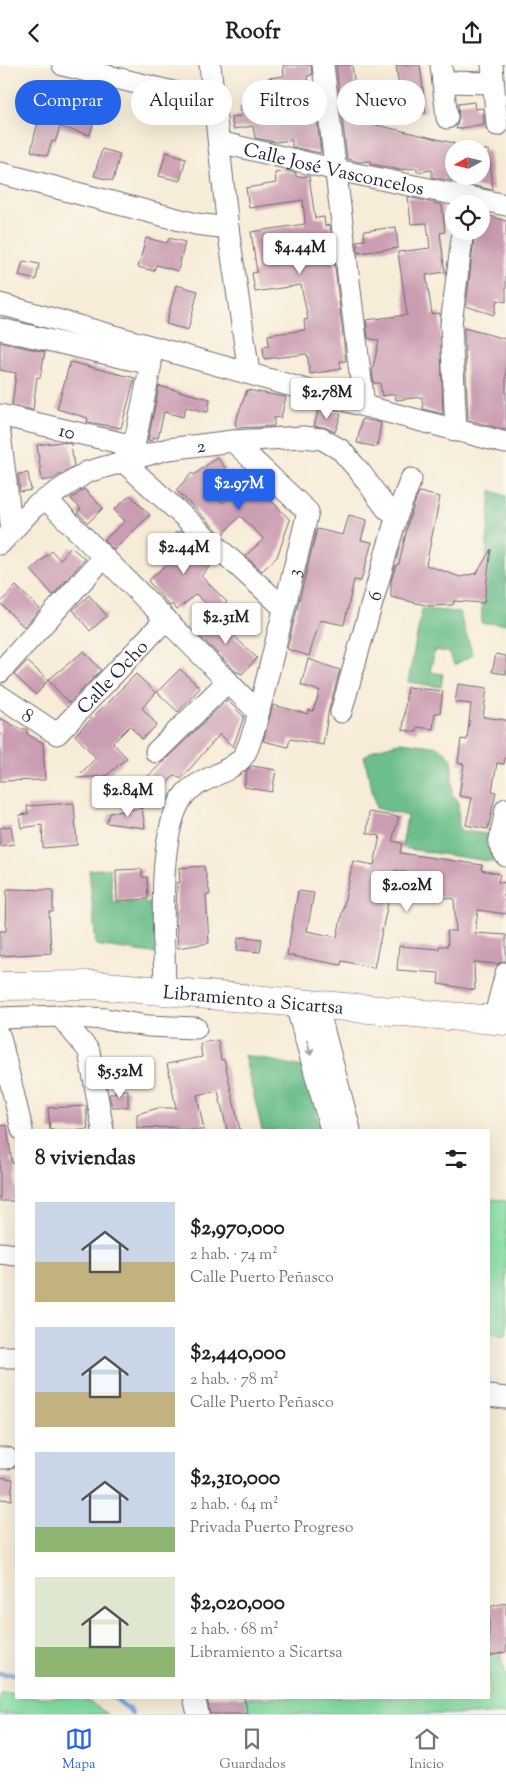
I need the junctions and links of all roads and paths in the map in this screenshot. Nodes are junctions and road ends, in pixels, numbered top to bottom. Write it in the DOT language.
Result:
graph roads {
  1 [pos="63,65"];
  2 [pos="210,65"];
  3 [pos="323,65"];
  4 [pos="442,74"];
  5 [pos="492,74"];
  6 [pos="212,80"];
  7 [pos="131,82"];
  8 [pos="447,118"];
  9 [pos="217,125"];
  10 [pos="497,125"];
  11 [pos="219,142"];
  12 [pos="337,170"];
  13 [pos="0,173"];
  14 [pos="445,196"];
  15 [pos="490,203"];
  16 [pos="506,205"];
  17 [pos="228,229"];
  18 [pos="462,240"];
  19 [pos="0,303"];
  20 [pos="0,329"];
  21 [pos="249,373"];
  22 [pos="364,406"];
  23 [pos="0,415"];
  24 [pos="456,431"];
  25 [pos="0,435"];
  26 [pos="233,441"];
  27 [pos="506,443"];
  28 [pos="130,455"];
  29 [pos="411,479"];
  30 [pos="46,500"];
  31 [pos="397,515"];
  32 [pos="6,537"];
  33 [pos="104,557"];
  34 [pos="283,607"];
  35 [pos="166,619"];
  36 [pos="0,672"];
  37 [pos="228,681"];
  38 [pos="0,696"];
  39 [pos="258,711"];
  40 [pos="341,712"];
  41 [pos="57,734"];
  42 [pos="156,752"];
  43 [pos="506,809"];
  44 [pos="506,856"];
  45 [pos="506,973"];
  46 [pos="0,986"];
  47 [pos="108,986"];
  48 [pos="165,991"];
  49 [pos="306,1003"];
  50 [pos="60,1016"];
  51 [pos="0,1017"];
  52 [pos="105,1019"];
  53 [pos="500,1020"];
  54 [pos="196,1028"];
  55 [pos="0,1037"];
  56 [pos="22,1129"];
  57 [pos="103,1129"];
  58 [pos="331,1129"];
  59 [pos="350,1129"];
  60 [pos="0,1253"];
  61 [pos="15,1255"];
  62 [pos="490,1396"];
  63 [pos="506,1398"];
  64 [pos="194,1699"];
  65 [pos="198,1714"];
  1 -- 7 [label="street"];
  2 -- 6 [label="street"];
  3 -- 12 [label="street"];
  4 -- 5 [label="street"];
  4 -- 8 [label="street"];
  5 -- 10 [label="street"];
  9 -- 11 [label="street"];
  11 -- 12 [label="street, Calle José Vasconcelos"];
  11 -- 17 [label="street"];
  12 -- 14 [label="street, Calle José Vasconcelos"];
  12 -- 22 [label="street"];
  13 -- 17 [label="street"];
  15 -- 16 [label="street, Calle José Vasconcelos"];
  17 -- 21 [label="street"];
  18 -- 24 [label="street"];
  19 -- 21 [label="street"];
  20 -- 28 [label="street"];
  21 -- 22 [label="street"];
  22 -- 24 [label="street"];
  23 -- 28 [label="street, 10"];
  24 -- 27 [label="street"];
  25 -- 32 [label="street"];
  26 -- 28 [label="street, 2"];
  26 -- 31 [label="street, 2"];
  26 -- 34 [label="street, 3"];
  28 -- 30 [label="street, 2"];
  28 -- 34 [label="street"];
  29 -- 31 [label="street, 6"];
  30 -- 32 [label="street, 2"];
  30 -- 33 [label="street"];
  31 -- 40 [label="street, 6"];
  33 -- 35 [label="street"];
  33 -- 36 [label="street"];
  34 -- 39 [label="street, 3"];
  35 -- 37 [label="street"];
  35 -- 41 [label="street, Calle Ocho"];
  37 -- 39 [label="street"];
  37 -- 42 [label="street"];
  38 -- 41 [label="street, 8"];
  39 -- 48 [label="street, 3"];
  43 -- 44 [label="street"];
  45 -- 53 [label="street"];
  46 -- 47 [label="main road, Libramiento a Sicartsa"];
  47 -- 48 [label="main road, Libramiento a Sicartsa"];
  47 -- 52 [label="street"];
  48 -- 49 [label="main road, Libramiento a Sicartsa"];
  49 -- 53 [label="main road, Libramiento a Sicartsa"];
  49 -- 58 [label="street, one-way"];
  49 -- 59 [label="street"];
  50 -- 51 [label="street"];
  50 -- 52 [label="street"];
  50 -- 57 [label="street"];
  52 -- 54 [label="street"];
  55 -- 56 [label="street"];
  60 -- 61 [label="street"];
  62 -- 63 [label="street"];
  64 -- 65 [label="street"];
}
